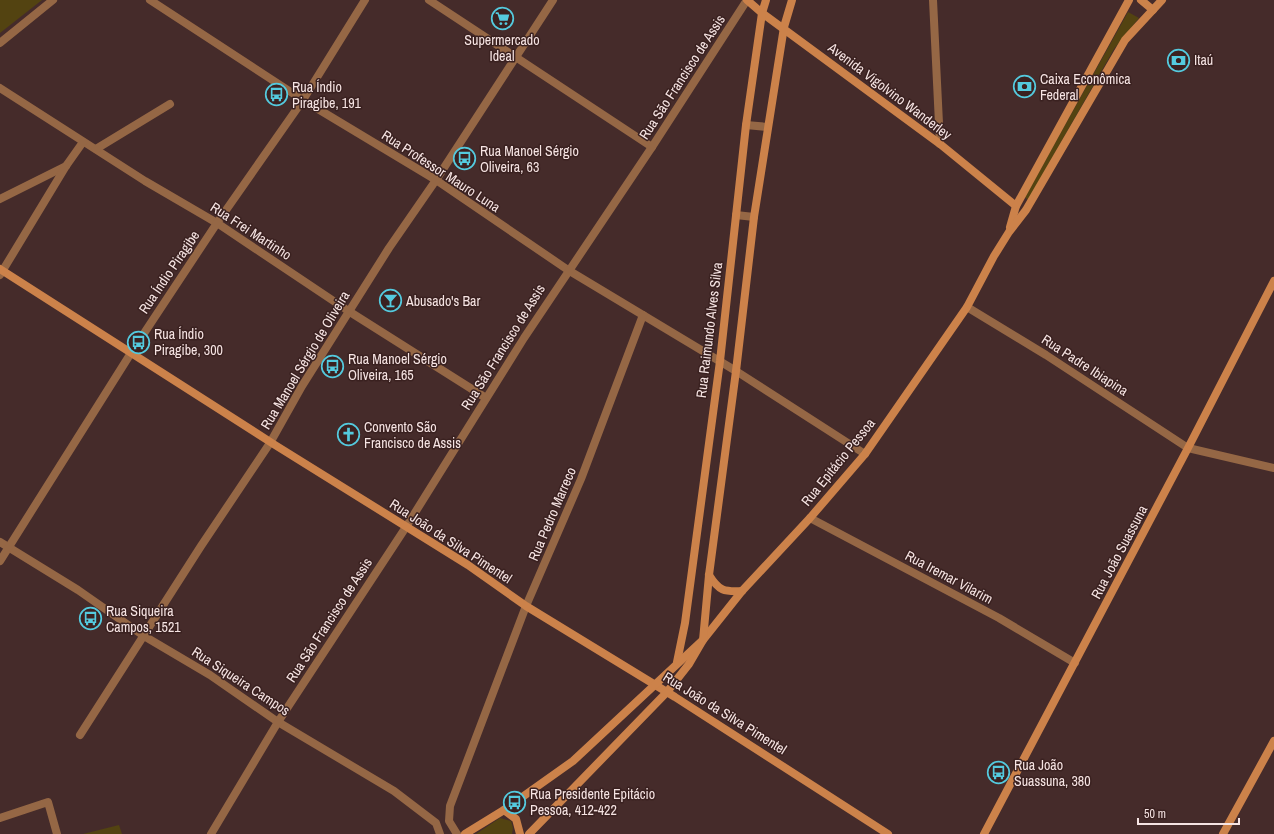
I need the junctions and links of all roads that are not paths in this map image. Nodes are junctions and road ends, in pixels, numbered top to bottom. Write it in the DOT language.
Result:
graph roads {
  1 [pos="53,0"];
  2 [pos="150,0"];
  3 [pos="365,0"];
  4 [pos="429,0"];
  5 [pos="553,0"];
  6 [pos="747,0"];
  7 [pos="766,0"];
  8 [pos="792,0"];
  9 [pos="934,0"];
  10 [pos="1129,0"];
  11 [pos="1141,0"];
  12 [pos="1162,0"];
  13 [pos="1153,10"];
  14 [pos="762,13"];
  15 [pos="784,27"];
  16 [pos="0,43"];
  17 [pos="517,56"];
  18 [pos="0,88"];
  19 [pos="303,100"];
  20 [pos="170,104"];
  21 [pos="746,125"];
  22 [pos="768,127"];
  23 [pos="83,142"];
  24 [pos="940,144"];
  25 [pos="652,147"];
  26 [pos="96,149"];
  27 [pos="66,166"];
  28 [pos="436,180"];
  29 [pos="0,199"];
  30 [pos="1016,206"];
  31 [pos="736,215"];
  32 [pos="754,217"];
  33 [pos="218,223"];
  34 [pos="1009,232"];
  35 [pos="568,270"];
  36 [pos="1,272"];
  37 [pos="1274,280"];
  38 [pos="967,307"];
  39 [pos="350,312"];
  40 [pos="643,315"];
  41 [pos="131,352"];
  42 [pos="720,361"];
  43 [pos="736,371"];
  44 [pos="486,398"];
  45 [pos="270,442"];
  46 [pos="1188,448"];
  47 [pos="865,454"];
  48 [pos="1274,468"];
  49 [pos="810,518"];
  50 [pos="406,527"];
  51 [pos="0,542"];
  52 [pos="8,548"];
  53 [pos="0,561"];
  54 [pos="709,575"];
  55 [pos="742,591"];
  56 [pos="526,606"];
  57 [pos="144,636"];
  58 [pos="703,640"];
  59 [pos="677,662"];
  60 [pos="1075,663"];
  61 [pos="654,684"];
  62 [pos="667,692"];
  63 [pos="278,722"];
  64 [pos="80,735"];
  65 [pos="1274,741"];
  66 [pos="504,810"];
  67 [pos="0,818"];
  68 [pos="57,834"];
  69 [pos="212,834"];
  70 [pos="440,834"];
  71 [pos="457,834"];
  72 [pos="465,834"];
  73 [pos="520,834"];
  74 [pos="529,834"];
  75 [pos="888,834"];
  76 [pos="984,834"];
  77 [pos="1223,834"];
  1 -- 16 [label="street"];
  2 -- 19 [label="street, Rua Professor Mauro Luna"];
  3 -- 19 [label="street, Rua Índio Piragibe"];
  4 -- 17 [label="street"];
  5 -- 17 [label="street, Rua Manoel Sérgio de Oliveira"];
  6 -- 14 [label="street, Avenida Vigolvino Wanderley"];
  6 -- 25 [label="street, Rua São Francisco de Assis"];
  7 -- 14 [label="street, Rua Raimundo Alves Silva"];
  8 -- 15 [label="street"];
  9 -- 24 [label="street"];
  10 -- 30 [label="street, Rua Epitácio Pessoa"];
  11 -- 13 [label="street"];
  12 -- 13 [label="street, Rua Epitácio Pessoa"];
  13 -- 34 [label="street, Rua Epitácio Pessoa"];
  14 -- 15 [label="street, Avenida Vigolvino Wanderley"];
  14 -- 21 [label="street, Rua Raimundo Alves Silva"];
  15 -- 22 [label="street"];
  15 -- 24 [label="street, Avenida Vigolvino Wanderley"];
  17 -- 25 [label="street"];
  17 -- 28 [label="street, Rua Manoel Sérgio de Oliveira"];
  18 -- 23 [label="street, Rua Frei Martinho"];
  19 -- 28 [label="street, Rua Professor Mauro Luna"];
  19 -- 33 [label="street, Rua Índio Piragibe"];
  20 -- 26 [label="street"];
  21 -- 22 [label="street"];
  21 -- 31 [label="street, Rua Raimundo Alves Silva"];
  22 -- 32 [label="street"];
  23 -- 26 [label="street, Rua Frei Martinho"];
  23 -- 27 [label="street"];
  24 -- 30 [label="street, Avenida Vigolvino Wanderley"];
  25 -- 35 [label="street, Rua São Francisco de Assis"];
  26 -- 33 [label="street, Rua Frei Martinho"];
  27 -- 29 [label="street"];
  27 -- 36 [label="street"];
  28 -- 35 [label="street, Rua Professor Mauro Luna"];
  28 -- 39 [label="street, Rua Manoel Sérgio de Oliveira"];
  30 -- 34 [label="street, Rua Epitácio Pessoa"];
  31 -- 32 [label="street"];
  31 -- 42 [label="street, Rua Raimundo Alves Silva"];
  32 -- 43 [label="street"];
  33 -- 39 [label="street, Rua Frei Martinho"];
  33 -- 41 [label="street, Rua Índio Piragibe"];
  34 -- 38 [label="street, Rua Epitácio Pessoa"];
  35 -- 40 [label="street, Rua Professor Mauro Luna"];
  35 -- 44 [label="street, Rua São Francisco de Assis"];
  36 -- 41 [label="street, Rua João da Silva Pimentel"];
  37 -- 46 [label="street, Rua João Suassuna"];
  38 -- 46 [label="street, Rua Padre Ibiapina"];
  38 -- 47 [label="street, Rua Epitácio Pessoa"];
  39 -- 44 [label="street, Rua Frei Martinho"];
  39 -- 45 [label="street, Rua Manoel Sérgio de Oliveira"];
  40 -- 42 [label="street, Rua Professor Mauro Luna"];
  40 -- 56 [label="street, Rua Pedro Marreco"];
  41 -- 45 [label="street, Rua João da Silva Pimentel"];
  41 -- 52 [label="street, Rua Índio Piragibe"];
  42 -- 43 [label="street, Rua Professor Mauro Luna"];
  42 -- 59 [label="street, Rua Raimundo Alves Silva"];
  43 -- 47 [label="street"];
  43 -- 54 [label="street"];
  44 -- 50 [label="street, Rua São Francisco de Assis"];
  45 -- 50 [label="street, Rua João da Silva Pimentel"];
  45 -- 57 [label="street, Rua Manoel Sérgio de Oliveira"];
  46 -- 48 [label="street"];
  46 -- 60 [label="street, Rua João Suassuna"];
  47 -- 49 [label="street, Rua Epitácio Pessoa"];
  49 -- 55 [label="street, Rua Epitácio Pessoa"];
  49 -- 60 [label="street, Rua Iremar Vilarim"];
  50 -- 56 [label="street, Rua João da Silva Pimentel"];
  50 -- 63 [label="street, Rua São Francisco de Assis"];
  51 -- 52 [label="street, Rua Siqueira Campos"];
  52 -- 53 [label="street, Rua Índio Piragibe"];
  52 -- 57 [label="street, Rua Siqueira Campos"];
  54 -- 55 [label="street"];
  54 -- 58 [label="street"];
  55 -- 58 [label="street, Rua Epitácio Pessoa"];
  56 -- 61 [label="street, Rua João da Silva Pimentel"];
  56 -- 71 [label="street, Rua Pedro Marreco"];
  57 -- 63 [label="street, Rua Siqueira Campos"];
  57 -- 64 [label="street, Rua Manoel Sérgio de Oliveira"];
  58 -- 59 [label="street, Rua Epitácio Pessoa"];
  58 -- 62 [label="street"];
  59 -- 61 [label="street, Rua Epitácio Pessoa"];
  60 -- 76 [label="street, Rua João Suassuna"];
  61 -- 62 [label="street, Rua João da Silva Pimentel"];
  61 -- 66 [label="street, Rua Epitácio Pessoa"];
  62 -- 74 [label="street"];
  62 -- 75 [label="street, Rua João da Silva Pimentel"];
  63 -- 69 [label="street, Rua São Francisco de Assis"];
  63 -- 70 [label="street, Rua Siqueira Campos"];
  65 -- 77 [label="street"];
  66 -- 72 [label="street, Rua Epitácio Pessoa"];
  66 -- 73 [label="street"];
  67 -- 68 [label="street"];
}
